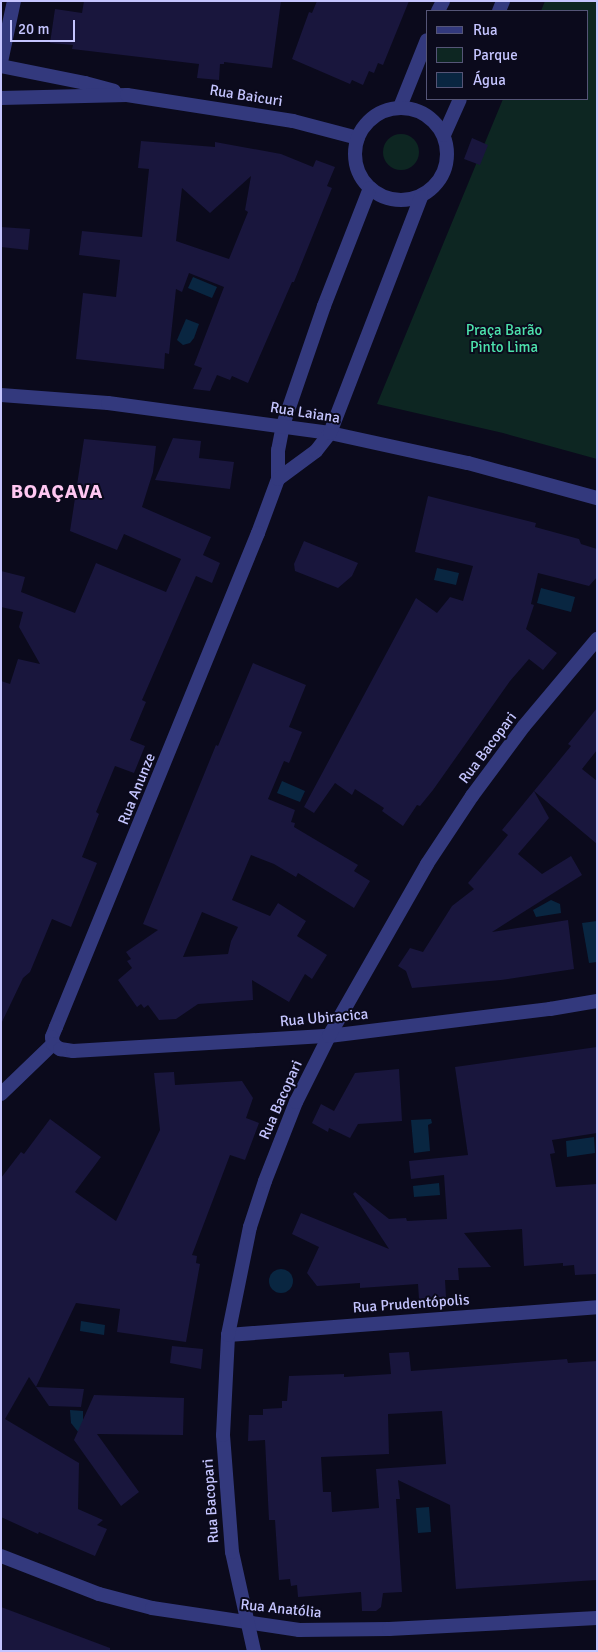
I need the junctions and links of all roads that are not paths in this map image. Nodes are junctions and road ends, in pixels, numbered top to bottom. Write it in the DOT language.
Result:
graph roads {
  1 [pos="14,1"];
  2 [pos="426,42"];
  3 [pos="1,62"];
  4 [pos="1,66"];
  5 [pos="127,95"];
  6 [pos="1,98"];
  7 [pos="460,100"];
  8 [pos="400,107"];
  9 [pos="444,135"];
  10 [pos="358,138"];
  11 [pos="370,188"];
  12 [pos="421,197"];
  13 [pos="1,395"];
  14 [pos="283,425"];
  15 [pos="330,433"];
  16 [pos="278,479"];
  17 [pos="597,498"];
  18 [pos="597,639"];
  19 [pos="597,1001"];
  20 [pos="329,1036"];
  21 [pos="53,1044"];
  22 [pos="1,1094"];
  23 [pos="597,1307"];
  24 [pos="228,1335"];
  25 [pos="1,1556"];
  26 [pos="597,1618"];
  27 [pos="246,1623"];
  28 [pos="254,1651"];
  1 -- 3 [label="street"];
  2 -- 8 [label="street"];
  4 -- 5 [label="street, Rua Baicuri"];
  5 -- 6 [label="street, Rua Baicuri"];
  5 -- 10 [label="street, Rua Baicuri"];
  7 -- 9 [label="street"];
  8 -- 9 [label="street"];
  8 -- 10 [label="street"];
  9 -- 12 [label="street"];
  10 -- 11 [label="street"];
  11 -- 12 [label="street"];
  11 -- 14 [label="street"];
  12 -- 15 [label="street"];
  13 -- 14 [label="street, Rua Laiana"];
  14 -- 15 [label="street, Rua Laiana"];
  14 -- 16 [label="street, Rua Anunze"];
  15 -- 16 [label="street"];
  15 -- 17 [label="street, Rua Laiana"];
  16 -- 21 [label="street, Rua Anunze"];
  18 -- 20 [label="street, Rua Bacopari"];
  19 -- 20 [label="street, Rua Ubiracica"];
  20 -- 21 [label="street, Rua Ubiracica"];
  20 -- 24 [label="street, Rua Bacopari"];
  21 -- 22 [label="street"];
  23 -- 24 [label="street, Rua Prudentópolis"];
  24 -- 27 [label="street, Rua Bacopari"];
  25 -- 27 [label="street, Rua Anatólia"];
  26 -- 27 [label="street, Rua Anatólia"];
  27 -- 28 [label="street, Rua Bacopari"];
}
